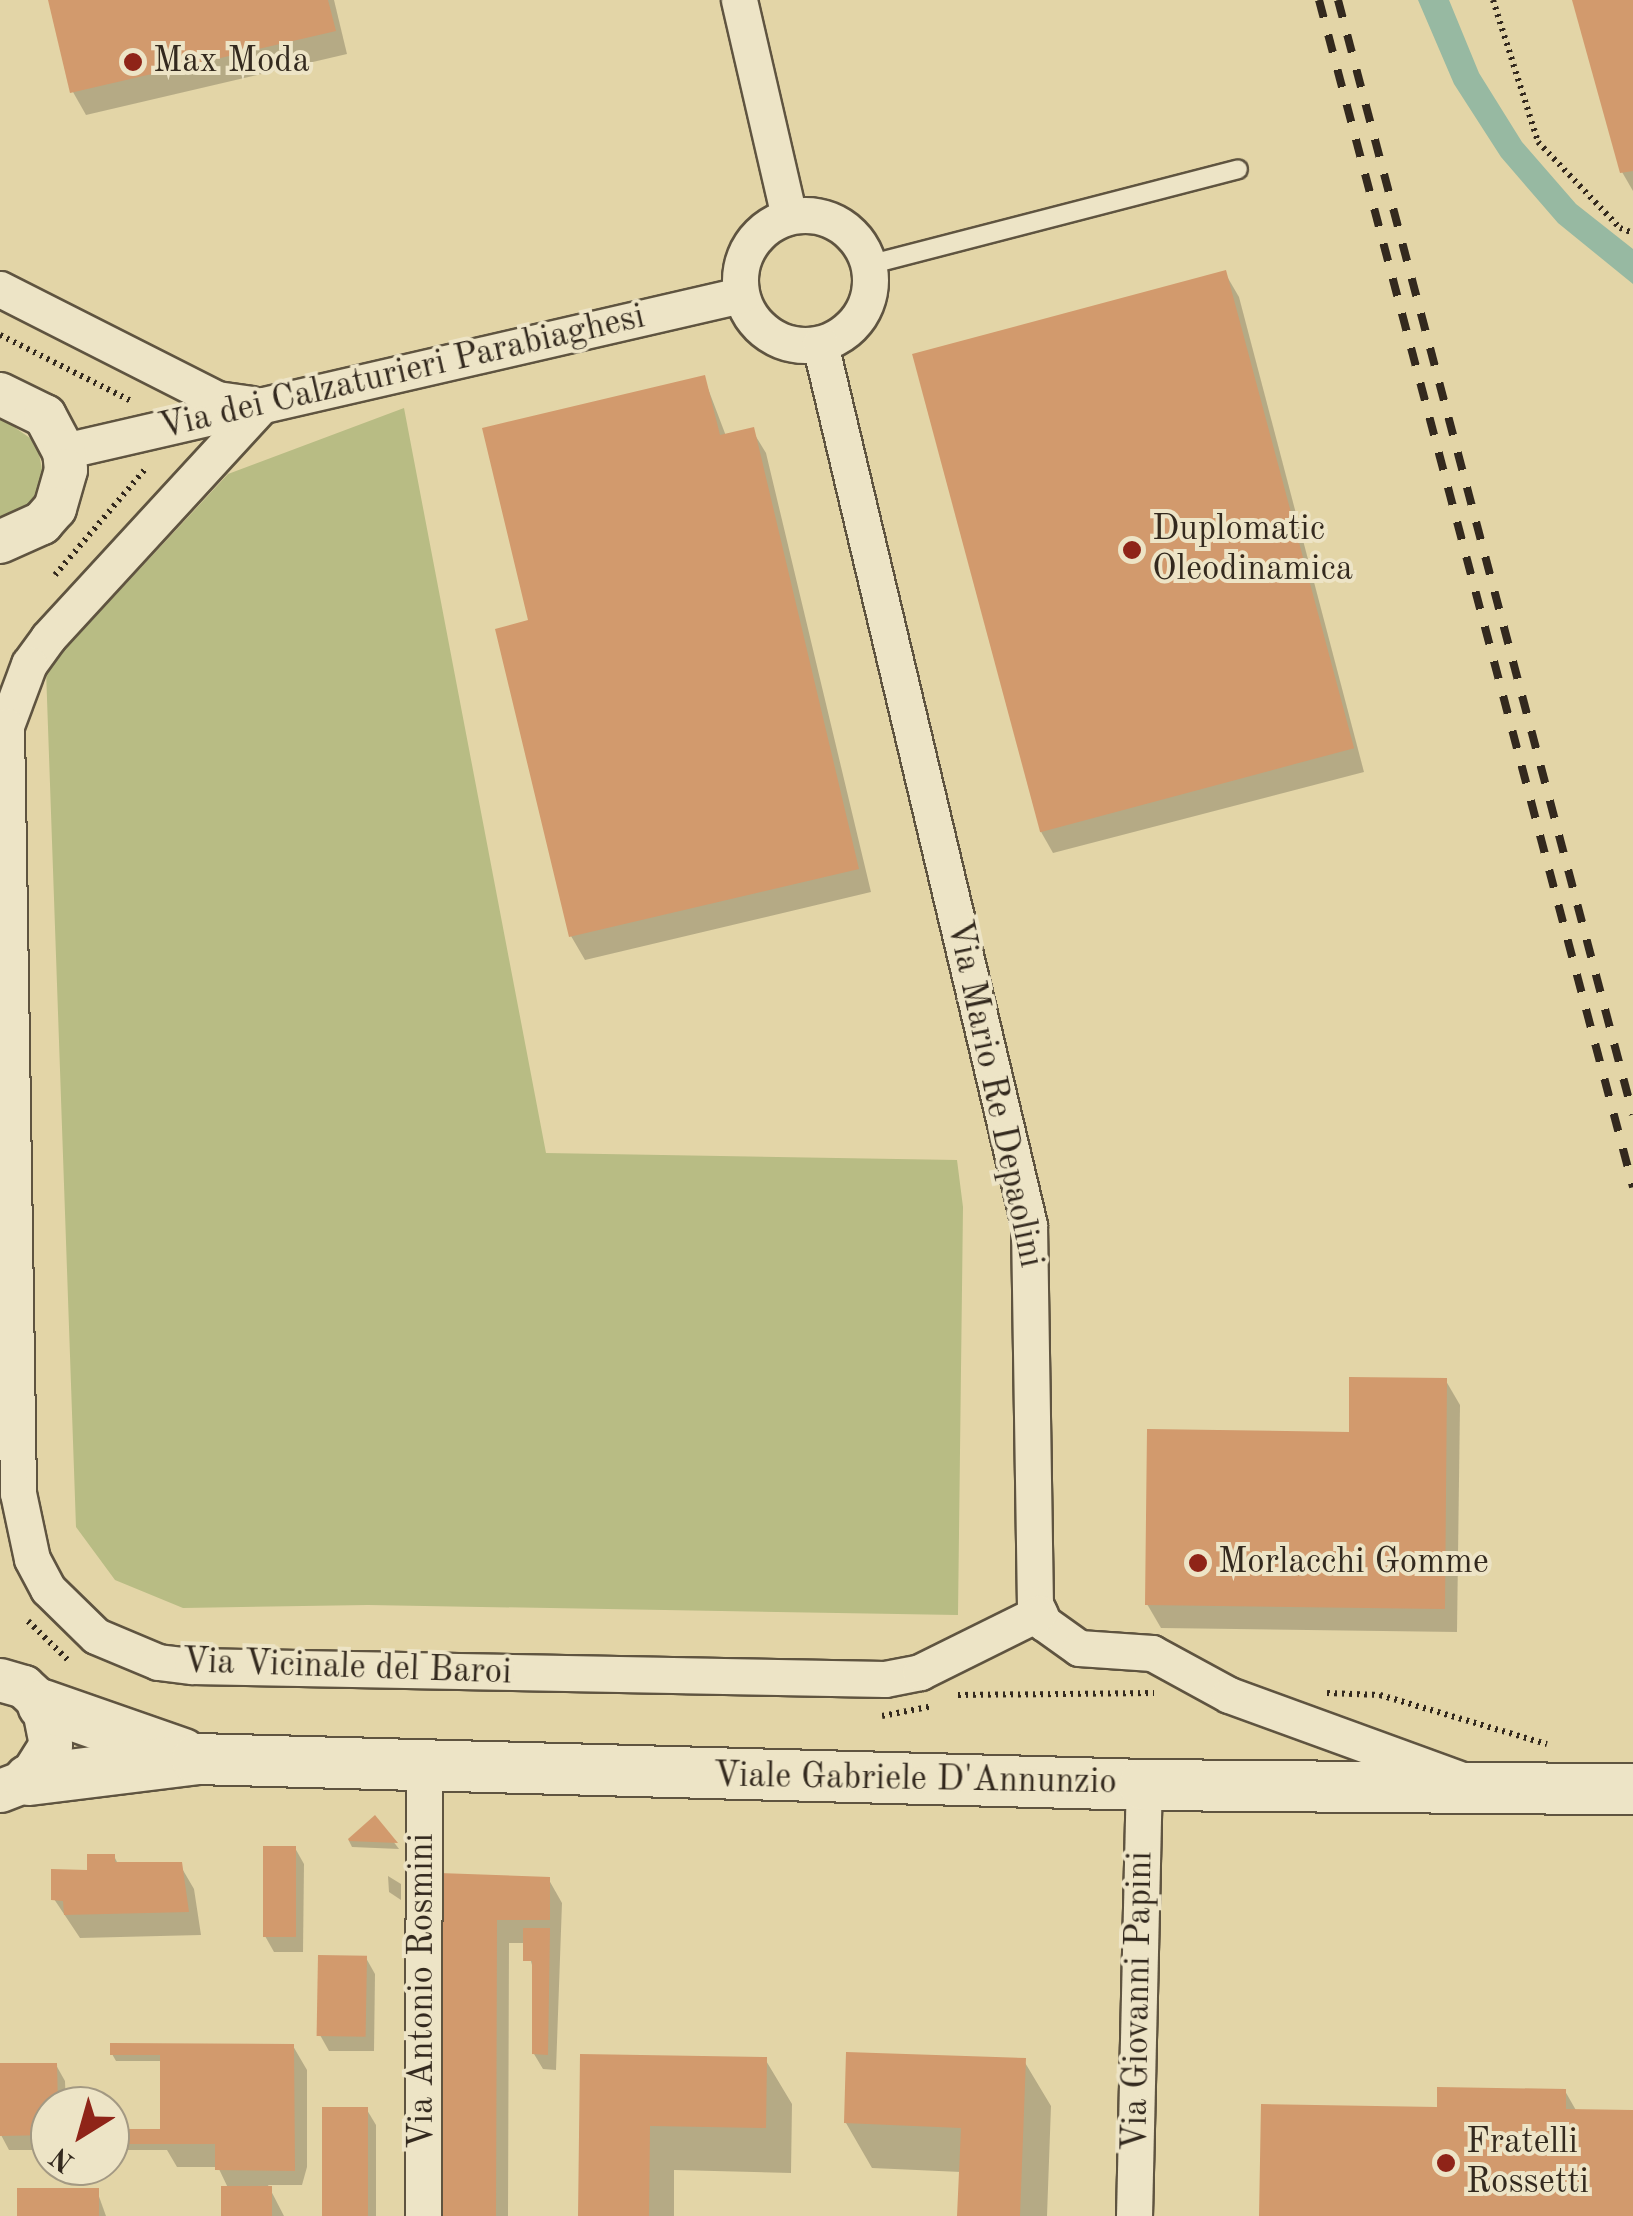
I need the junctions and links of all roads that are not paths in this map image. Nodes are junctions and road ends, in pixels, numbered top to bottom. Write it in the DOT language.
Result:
graph roads {
  1 [pos="738,0"];
  2 [pos="1238,169"];
  3 [pos="789,216"];
  4 [pos="868,265"];
  5 [pos="0,289"];
  6 [pos="741,295"];
  7 [pos="820,344"];
  8 [pos="0,394"];
  9 [pos="262,405"];
  10 [pos="64,451"];
  11 [pos="0,542"];
  12 [pos="1040,1612"];
  13 [pos="0,1648"];
  14 [pos="22,1690"];
  15 [pos="197,1759"];
  16 [pos="424,1767"];
  17 [pos="1144,1785"];
  18 [pos="15,1786"];
  19 [pos="1483,1788"];
  20 [pos="1633,1789"];
  21 [pos="423,2216"];
  22 [pos="1134,2216"];
  1 -- 3 [label="street"];
  2 -- 4 [label="lane"];
  3 -- 4 [label="street"];
  3 -- 6 [label="street"];
  4 -- 7 [label="street"];
  5 -- 9 [label="street"];
  6 -- 7 [label="street"];
  6 -- 9 [label="street, Via dei Calzaturieri Parabiaghesi"];
  7 -- 12 [label="street, Via Mario Re Depaolini"];
  8 -- 10 [label="street"];
  9 -- 10 [label="street, Via dei Calzaturieri Parabiaghesi"];
  9 -- 12 [label="street, Via Vicinale del Baroi"];
  10 -- 11 [label="street"];
  12 -- 19 [label="street"];
  13 -- 14 [label="street"];
  14 -- 15 [label="main road, Viale Gabriele D'Annunzio"];
  14 -- 18 [label="street"];
  15 -- 16 [label="main road, Viale Gabriele D'Annunzio"];
  15 -- 18 [label="main road, Viale Gabriele D'Annunzio"];
  16 -- 17 [label="main road, Viale Gabriele D'Annunzio"];
  16 -- 21 [label="street, Via Antonio Rosmini"];
  17 -- 19 [label="main road, Viale Gabriele D'Annunzio"];
  17 -- 22 [label="street, Via Giovanni Papini"];
  19 -- 20 [label="main road, Viale Gabriele D'Annunzio"];
}
